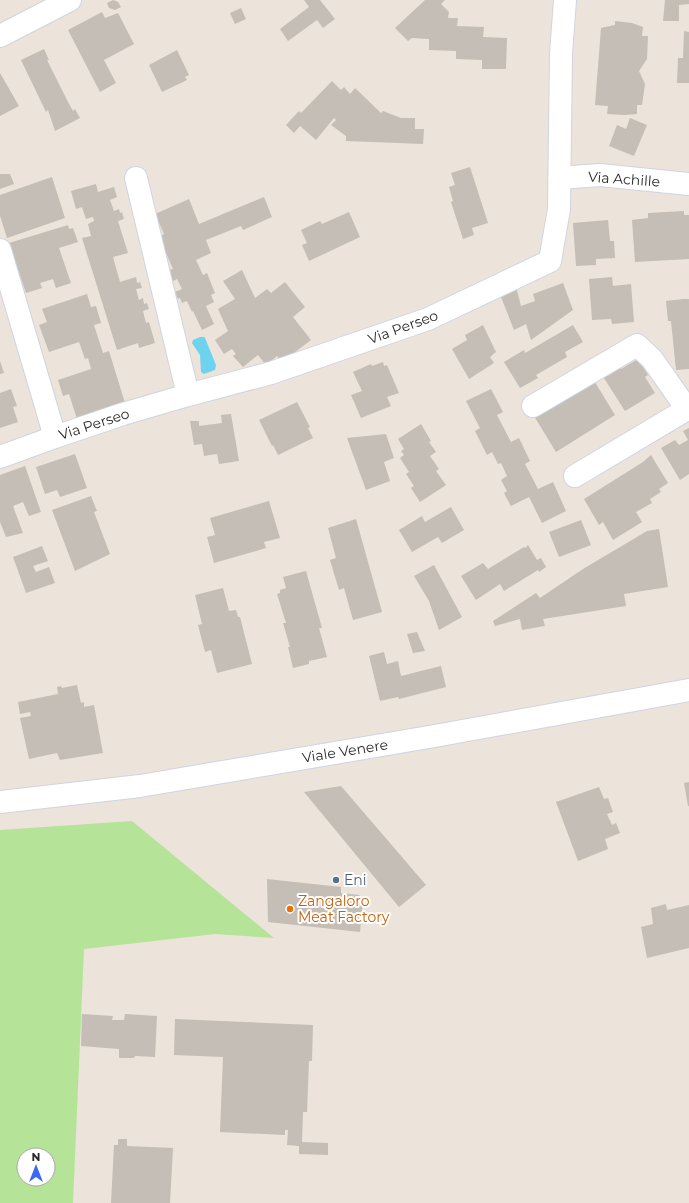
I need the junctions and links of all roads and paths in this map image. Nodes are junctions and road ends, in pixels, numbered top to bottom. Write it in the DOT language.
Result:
graph roads {
  1 [pos="70,0"];
  2 [pos="564,0"];
  3 [pos="0,36"];
  4 [pos="136,178"];
  5 [pos="559,178"];
  6 [pos="689,184"];
  7 [pos="0,250"];
  8 [pos="188,395"];
  9 [pos="533,406"];
  10 [pos="688,408"];
  11 [pos="55,437"];
  12 [pos="0,457"];
  13 [pos="575,476"];
  14 [pos="689,690"];
  15 [pos="0,802"];
  1 -- 3 [label="street"];
  2 -- 5 [label="street, Via Perseo"];
  4 -- 8 [label="street"];
  5 -- 6 [label="street, Via Achille"];
  5 -- 8 [label="street, Via Perseo"];
  7 -- 11 [label="street"];
  8 -- 11 [label="street, Via Perseo"];
  9 -- 10 [label="street"];
  10 -- 13 [label="street"];
  11 -- 12 [label="street, Via Perseo"];
  14 -- 15 [label="street, Viale Venere"];
}
